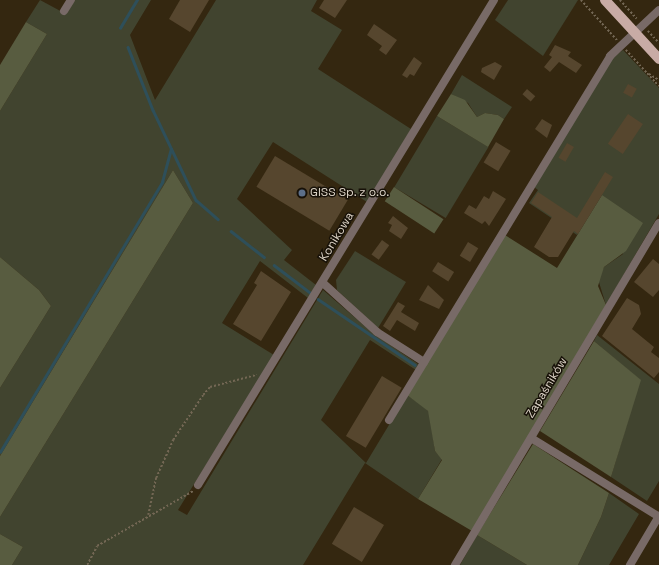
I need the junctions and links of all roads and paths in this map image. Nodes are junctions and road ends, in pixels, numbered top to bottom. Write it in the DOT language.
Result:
graph roads {
  1 [pos="71,0"];
  2 [pos="494,0"];
  3 [pos="605,0"];
  4 [pos="659,10"];
  5 [pos="64,11"];
  6 [pos="634,31"];
  7 [pos="659,59"];
  8 [pos="648,73"];
  9 [pos="659,80"];
  10 [pos="659,223"];
  11 [pos="323,283"];
  12 [pos="424,362"];
  13 [pos="267,372"];
  14 [pos="389,420"];
  15 [pos="531,438"];
  16 [pos="198,485"];
  17 [pos="148,515"];
  18 [pos="659,516"];
  19 [pos="87,565"];
  20 [pos="455,565"];
  21 [pos="630,565"];
  1 -- 5 [label="street"];
  2 -- 11 [label="street, Konikowa"];
  3 -- 6 [label="main road"];
  4 -- 6 [label="street"];
  6 -- 7 [label="main road"];
  6 -- 12 [label="street"];
  8 -- 9 [label="path"];
  10 -- 15 [label="street, Zapaśników"];
  11 -- 12 [label="street"];
  11 -- 13 [label="street, Konikowa"];
  12 -- 14 [label="street"];
  13 -- 16 [label="street, Konikowa"];
  13 -- 17 [label="path"];
  15 -- 18 [label="street"];
  15 -- 20 [label="street, Zapaśników"];
  16 -- 17 [label="path"];
  17 -- 19 [label="path"];
  18 -- 21 [label="street"];
}
